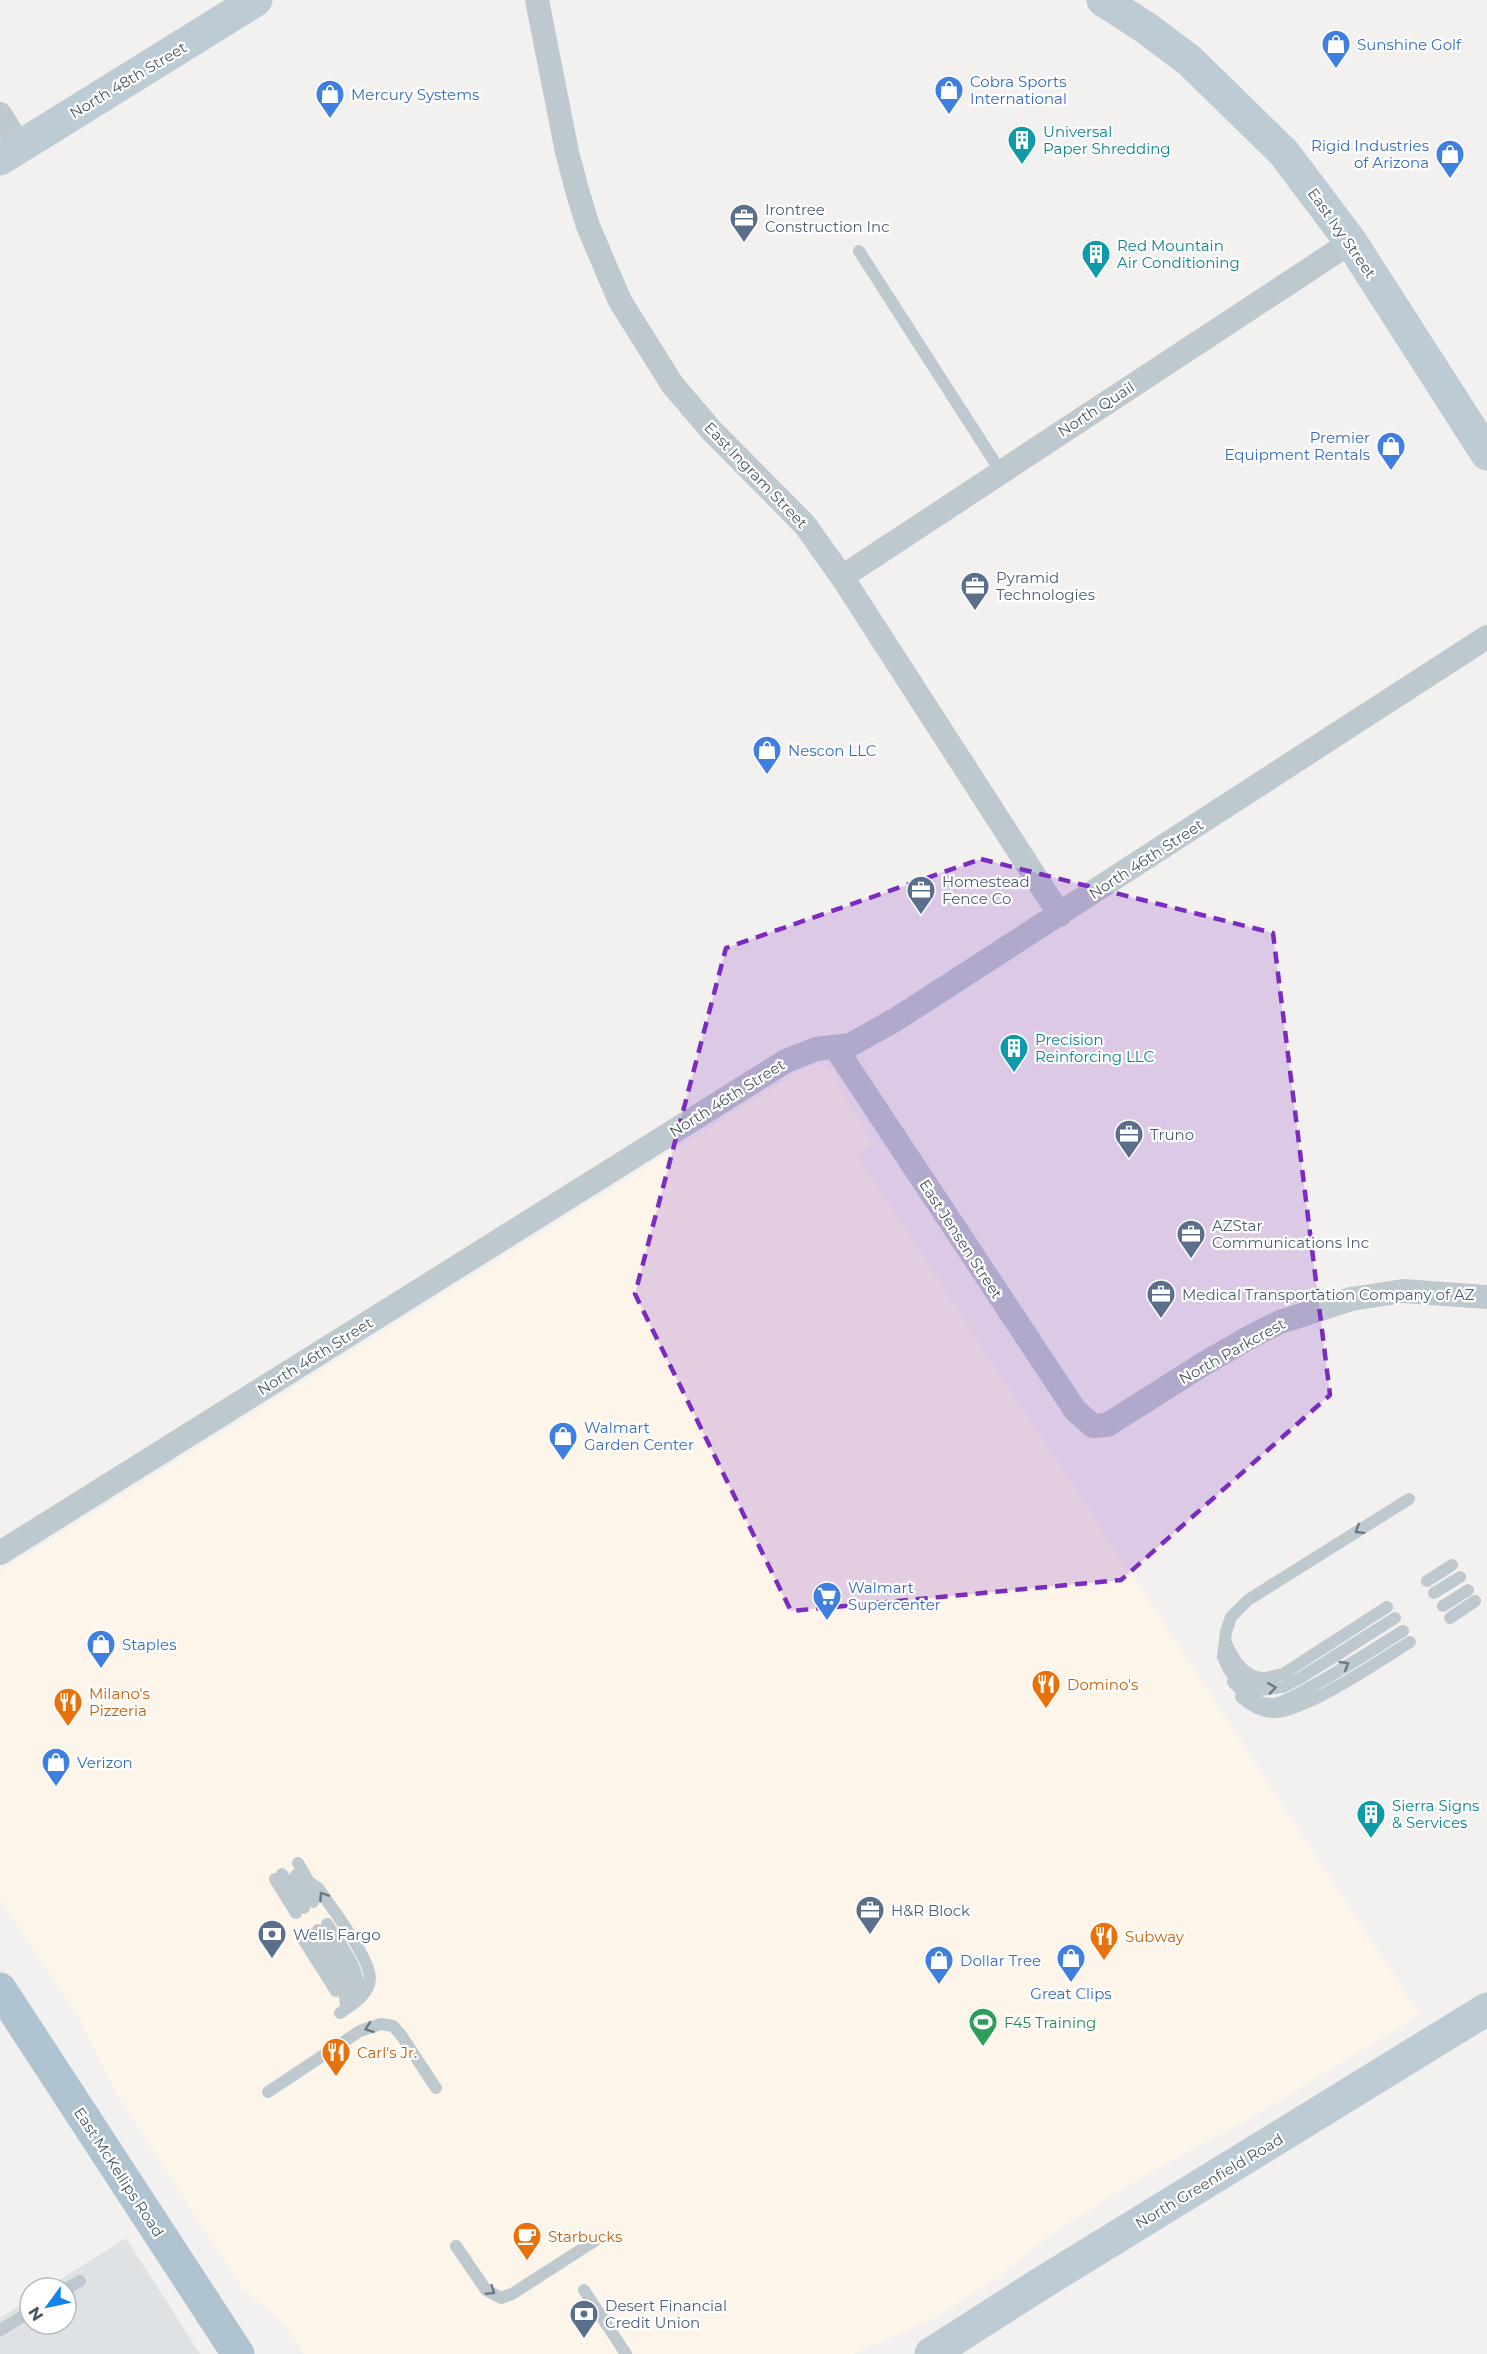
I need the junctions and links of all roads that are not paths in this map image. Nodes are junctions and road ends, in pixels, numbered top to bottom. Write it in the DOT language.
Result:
graph roads {
  1 [pos="256,0"];
  2 [pos="537,0"];
  3 [pos="1103,0"];
  4 [pos="0,114"];
  5 [pos="10,153"];
  6 [pos="1351,242"];
  7 [pos="859,251"];
  8 [pos="1487,454"];
  9 [pos="1001,472"];
  10 [pos="842,577"];
  11 [pos="1487,637"];
  12 [pos="1060,915"];
  13 [pos="835,1047"];
  14 [pos="1487,1297"];
  15 [pos="1093,1426"];
  16 [pos="1409,1500"];
  17 [pos="0,1553"];
  18 [pos="1452,1565"];
  19 [pos="1460,1577"];
  20 [pos="1427,1581"];
  21 [pos="1468,1590"];
  22 [pos="1434,1593"];
  23 [pos="1475,1601"];
  24 [pos="1443,1606"];
  25 [pos="1387,1607"];
  26 [pos="1450,1617"];
  27 [pos="1395,1618"];
  28 [pos="1403,1631"];
  29 [pos="1226,1642"];
  30 [pos="1410,1642"];
  31 [pos="1229,1670"];
  32 [pos="1234,1683"];
  33 [pos="283,1874"];
  34 [pos="0,1989"];
  35 [pos="350,2006"];
  36 [pos="1487,2009"];
  37 [pos="436,2088"];
  38 [pos="268,2092"];
  39 [pos="596,2240"];
  40 [pos="456,2246"];
  41 [pos="584,2290"];
  42 [pos="18,2319"];
  43 [pos="0,2330"];
  44 [pos="238,2354"];
  45 [pos="626,2354"];
  46 [pos="931,2354"];
  1 -- 5 [label="street, North 48th Street"];
  2 -- 10 [label="street, East Ingram Street"];
  3 -- 6 [label="street, East Ivy Street"];
  4 -- 5 [label="street"];
  6 -- 8 [label="street, East Ivy Street"];
  6 -- 9 [label="street, North Quail"];
  7 -- 9 [label="lane"];
  9 -- 10 [label="street, North Quail"];
  10 -- 12 [label="street, East Ingram Street"];
  11 -- 12 [label="street, North 46th Street"];
  12 -- 13 [label="street, North 46th Street"];
  13 -- 15 [label="street, East Jensen Street"];
  13 -- 17 [label="street, North 46th Street"];
  14 -- 15 [label="street, North Parkcrest"];
  16 -- 29 [label="lane, one-way"];
  18 -- 20 [label="lane"];
  19 -- 22 [label="lane"];
  21 -- 24 [label="lane"];
  23 -- 26 [label="lane"];
  25 -- 29 [label="lane"];
  31 -- 27 [label="lane, one-way"];
  32 -- 28 [label="lane, one-way"];
  29 -- 31 [label="lane"];
  30 -- 32 [label="lane"];
  31 -- 32 [label="lane"];
  33 -- 33 [label="lane"];
  35 -- 33 [label="lane, one-way"];
  34 -- 44 [label="main road, East McKellips Road"];
  35 -- 35 [label="lane"];
  36 -- 46 [label="street, North Greenfield Road"];
  37 -- 38 [label="lane, one-way"];
  40 -- 39 [label="lane, one-way"];
  41 -- 45 [label="lane"];
  42 -- 43 [label="lane"];
}
